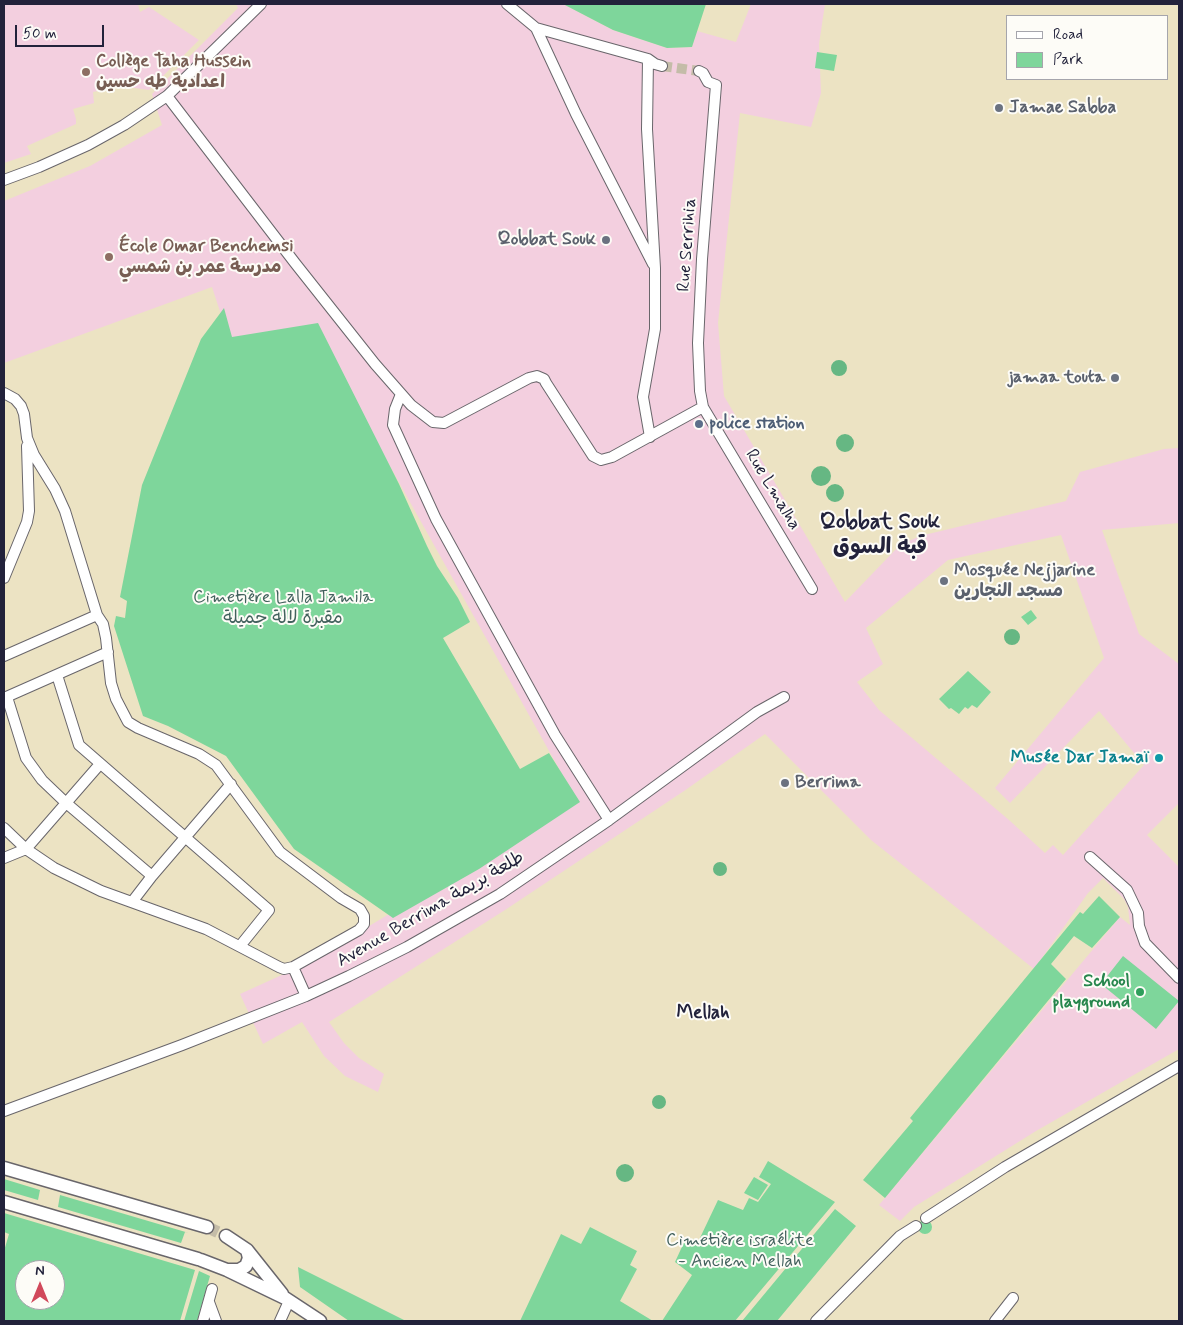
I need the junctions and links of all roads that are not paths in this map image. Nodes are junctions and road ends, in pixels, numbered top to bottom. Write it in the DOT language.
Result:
graph roads {
  1 [pos="261,4"];
  2 [pos="270,4"];
  3 [pos="507,4"];
  4 [pos="250,14"];
  5 [pos="536,28"];
  6 [pos="648,59"];
  7 [pos="662,66"];
  8 [pos="699,71"];
  9 [pos="166,96"];
  10 [pos="4,180"];
  11 [pos="655,268"];
  12 [pos="4,393"];
  13 [pos="401,394"];
  14 [pos="703,407"];
  15 [pos="650,437"];
  16 [pos="27,438"];
  17 [pos="4,578"];
  18 [pos="812,589"];
  19 [pos="97,615"];
  20 [pos="108,652"];
  21 [pos="4,656"];
  22 [pos="57,675"];
  23 [pos="6,697"];
  24 [pos="784,697"];
  25 [pos="100,764"];
  26 [pos="231,784"];
  27 [pos="65,802"];
  28 [pos="609,820"];
  29 [pos="4,828"];
  30 [pos="186,837"];
  31 [pos="26,849"];
  32 [pos="1090,857"];
  33 [pos="4,858"];
  34 [pos="152,876"];
  35 [pos="132,902"];
  36 [pos="240,946"];
  37 [pos="293,967"];
  38 [pos="1179,978"];
  39 [pos="306,996"];
  40 [pos="1179,1066"];
  41 [pos="4,1112"];
  42 [pos="4,1168"];
  43 [pos="4,1202"];
  44 [pos="926,1218"];
  45 [pos="916,1226"];
  46 [pos="207,1227"];
  47 [pos="226,1236"];
  48 [pos="247,1250"];
  49 [pos="227,1270"];
  50 [pos="212,1289"];
  51 [pos="1013,1298"];
  52 [pos="287,1299"];
  53 [pos="209,1302"];
  54 [pos="203,1321"];
  55 [pos="216,1321"];
  56 [pos="280,1321"];
  57 [pos="320,1321"];
  58 [pos="816,1321"];
  59 [pos="995,1321"];
  1 -- 4 [label="street"];
  2 -- 4 [label="street"];
  3 -- 5 [label="street"];
  4 -- 9 [label="street"];
  5 -- 6 [label="street"];
  5 -- 11 [label="street"];
  6 -- 7 [label="street"];
  6 -- 11 [label="street"];
  8 -- 14 [label="street, Rue Serrihia"];
  9 -- 10 [label="street"];
  9 -- 13 [label="street"];
  11 -- 15 [label="street"];
  12 -- 16 [label="street"];
  13 -- 15 [label="street"];
  13 -- 28 [label="street"];
  14 -- 15 [label="street"];
  14 -- 18 [label="street, Rue Lmalha"];
  16 -- 17 [label="street"];
  16 -- 19 [label="street"];
  19 -- 20 [label="street"];
  19 -- 21 [label="street"];
  20 -- 22 [label="street"];
  20 -- 26 [label="street"];
  22 -- 23 [label="street"];
  22 -- 25 [label="street"];
  23 -- 27 [label="street"];
  24 -- 28 [label="street, Avenue Berrima طلعة بريمة"];
  25 -- 27 [label="street"];
  25 -- 30 [label="street"];
  26 -- 30 [label="street"];
  26 -- 37 [label="street"];
  27 -- 31 [label="street"];
  27 -- 34 [label="street"];
  28 -- 39 [label="street, Avenue Berrima طلعة بريمة"];
  29 -- 31 [label="street"];
  30 -- 34 [label="street"];
  30 -- 36 [label="street"];
  31 -- 33 [label="street"];
  31 -- 35 [label="street"];
  32 -- 38 [label="street"];
  34 -- 35 [label="street"];
  35 -- 36 [label="street"];
  36 -- 37 [label="street"];
  37 -- 39 [label="street"];
  39 -- 41 [label="street, Avenue Berrima طلعة بريمة"];
  40 -- 44 [label="street"];
  42 -- 46 [label="street"];
  43 -- 49 [label="street"];
  45 -- 58 [label="street"];
  47 -- 48 [label="street"];
  48 -- 49 [label="street"];
  48 -- 52 [label="street"];
  49 -- 52 [label="street"];
  50 -- 53 [label="street"];
  51 -- 59 [label="street"];
  52 -- 56 [label="street"];
  52 -- 57 [label="street"];
  53 -- 54 [label="street"];
  53 -- 55 [label="street"];
}
